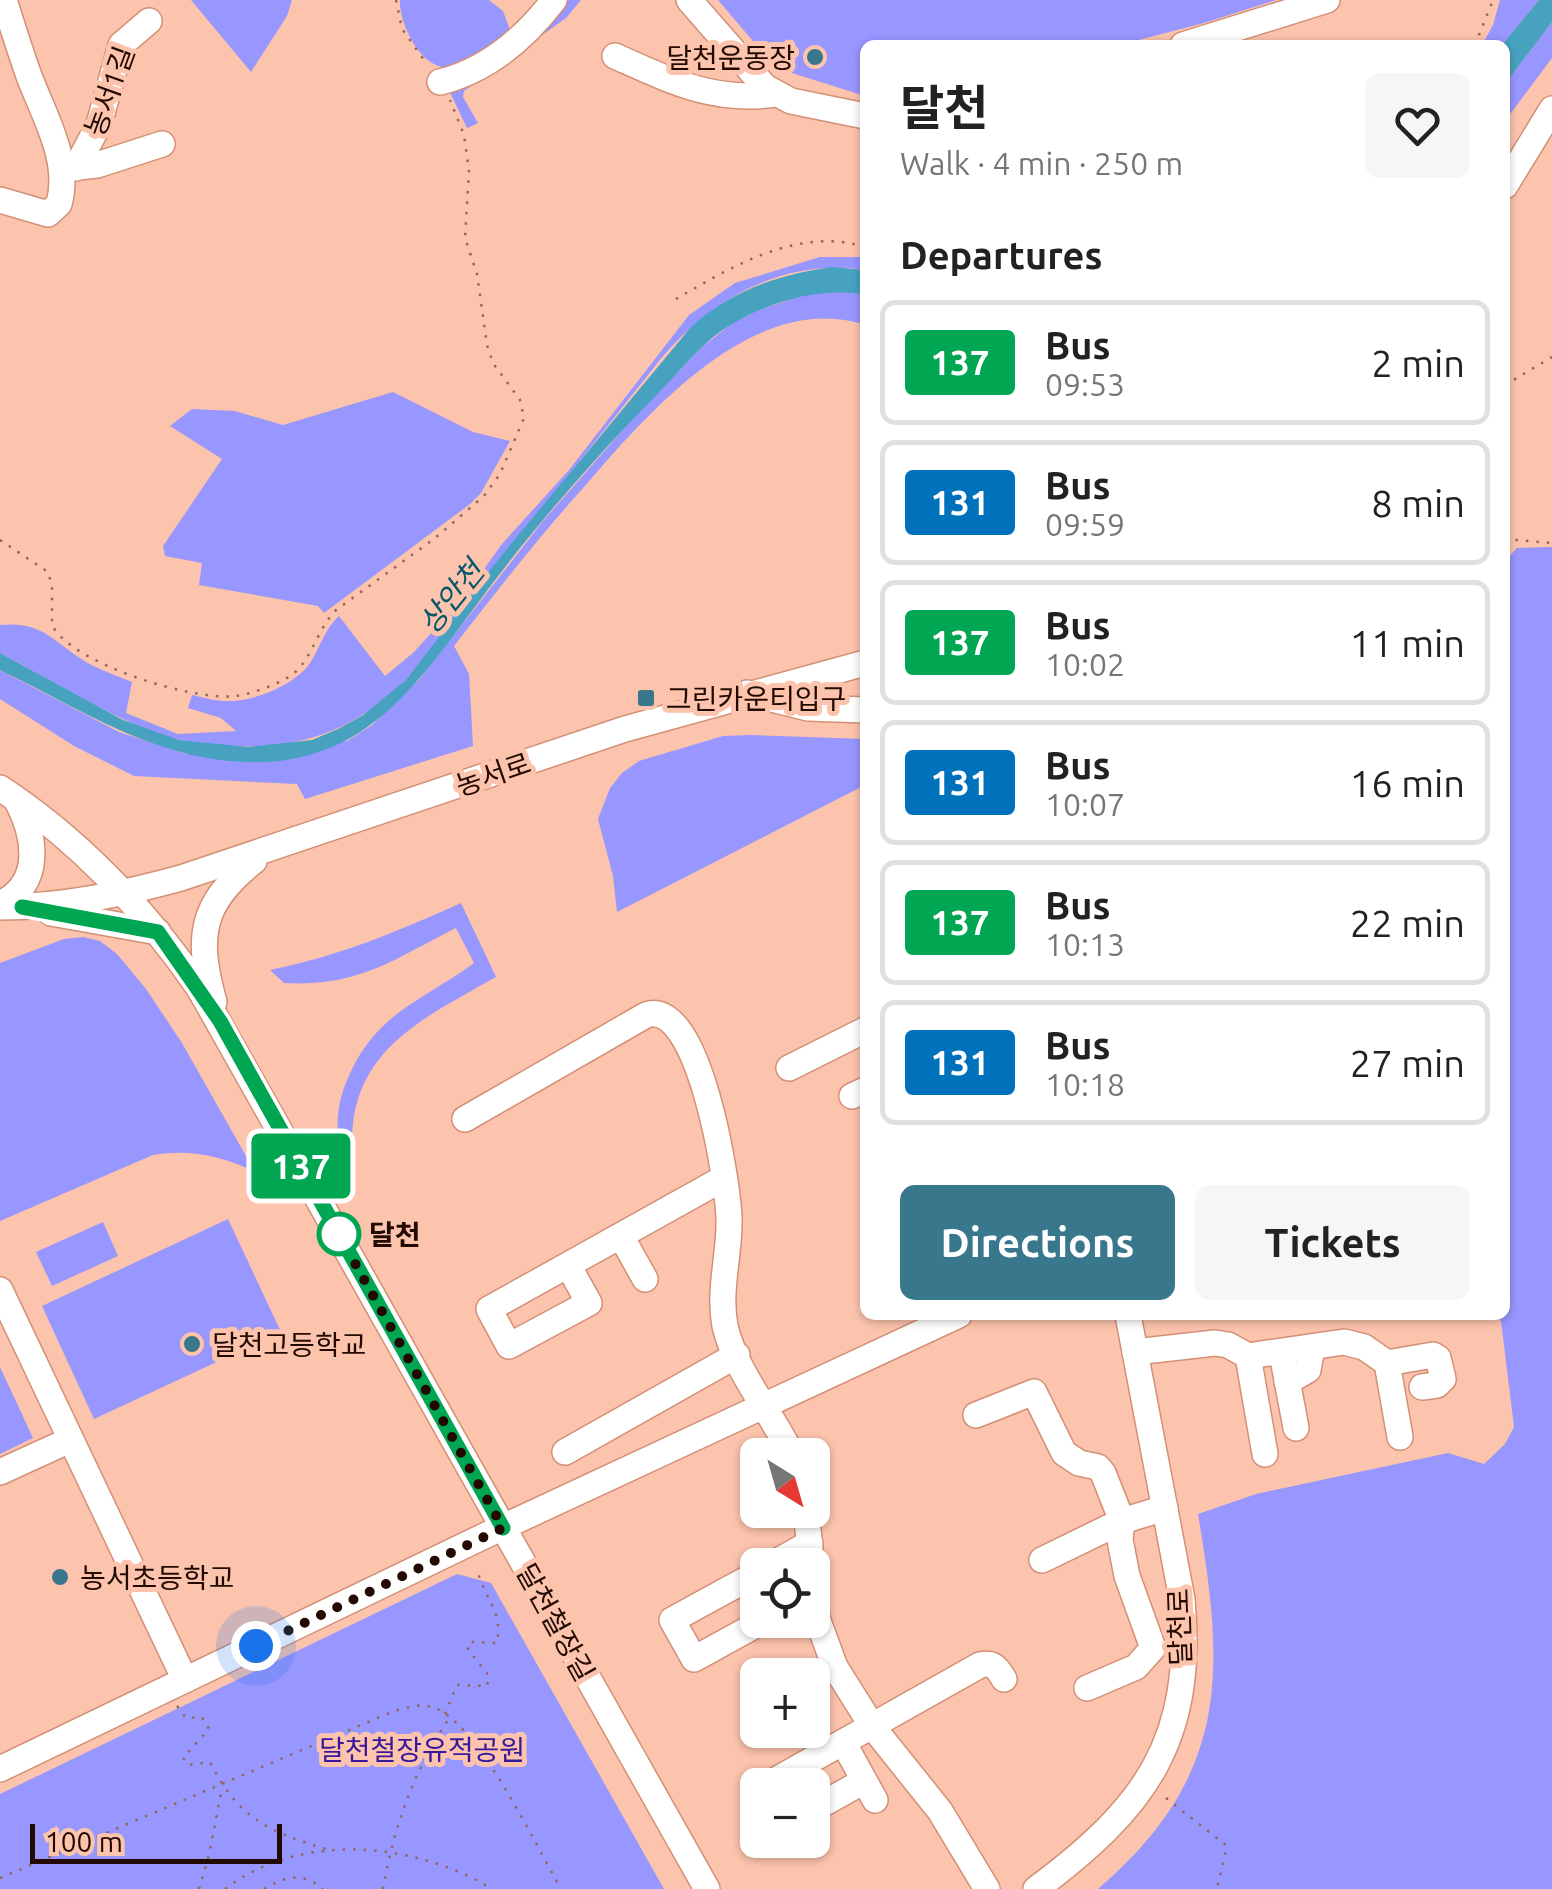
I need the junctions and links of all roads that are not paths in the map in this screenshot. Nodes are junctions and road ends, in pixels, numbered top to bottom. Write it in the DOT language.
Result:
graph roads {
  1 [pos="4,0"];
  2 [pos="554,0"];
  3 [pos="689,0"];
  4 [pos="1327,0"];
  5 [pos="149,21"];
  6 [pos="1199,40"];
  7 [pos="10,49"];
  8 [pos="615,56"];
  9 [pos="440,82"];
  10 [pos="777,94"];
  11 [pos="1552,109"];
  12 [pos="860,115"];
  13 [pos="162,144"];
  14 [pos="69,168"];
  15 [pos="1510,178"];
  16 [pos="0,200"];
  17 [pos="860,664"];
  18 [pos="747,693"];
  19 [pos="860,710"];
  20 [pos="7,792"];
  21 [pos="265,852"];
  22 [pos="124,893"];
  23 [pos="7,906"];
  24 [pos="158,932"];
  25 [pos="220,1021"];
  26 [pos="860,1032"];
  27 [pos="788,1068"];
  28 [pos="466,1119"];
  29 [pos="724,1178"];
  30 [pos="621,1236"];
  31 [pos="568,1265"];
  32 [pos="645,1279"];
  33 [pos="0,1290"];
  34 [pos="948,1320"];
  35 [pos="1129,1320"];
  36 [pos="1312,1346"];
  37 [pos="1135,1352"];
  38 [pos="737,1354"];
  39 [pos="1248,1356"];
  40 [pos="1387,1363"];
  41 [pos="1422,1387"];
  42 [pos="762,1407"];
  43 [pos="976,1415"];
  44 [pos="1296,1428"];
  45 [pos="1400,1437"];
  46 [pos="781,1438"];
  47 [pos="70,1440"];
  48 [pos="565,1452"];
  49 [pos="1265,1454"];
  50 [pos="0,1472"];
  51 [pos="1165,1508"];
  52 [pos="1122,1521"];
  53 [pos="503,1528"];
  54 [pos="808,1528"];
  55 [pos="810,1543"];
  56 [pos="801,1548"];
  57 [pos="1042,1560"];
  58 [pos="740,1589"];
  59 [pos="740,1638"];
  60 [pos="1004,1679"];
  61 [pos="1088,1688"];
  62 [pos="181,1692"];
  63 [pos="872,1726"];
  64 [pos="843,1742"];
  65 [pos="797,1768"];
  66 [pos="0,1769"];
  67 [pos="830,1804"];
  68 [pos="707,1889"];
  69 [pos="987,1889"];
  70 [pos="1036,1889"];
  1 -- 7 [label="street, 농서1길"];
  2 -- 9 [label="street"];
  3 -- 10 [label="street"];
  4 -- 6 [label="street"];
  5 -- 14 [label="street, 농서1길"];
  7 -- 14 [label="street, 농서1길"];
  8 -- 10 [label="street"];
  10 -- 12 [label="street"];
  11 -- 15 [label="street"];
  13 -- 14 [label="street, 농서1길"];
  14 -- 16 [label="street, 농서1길"];
  17 -- 18 [label="street, 농서로"];
  18 -- 19 [label="street"];
  18 -- 21 [label="street, 농서로"];
  20 -- 22 [label="street"];
  20 -- 23 [label="street"];
  21 -- 22 [label="street, 농서로"];
  21 -- 25 [label="street"];
  22 -- 23 [label="street, 농서로"];
  22 -- 24 [label="street"];
  23 -- 24 [label="street"];
  24 -- 25 [label="street"];
  25 -- 53 [label="street, 달천철장길"];
  26 -- 27 [label="street"];
  28 -- 29 [label="street"];
  29 -- 30 [label="street"];
  29 -- 38 [label="street"];
  30 -- 31 [label="street"];
  30 -- 32 [label="street"];
  33 -- 47 [label="street"];
  34 -- 42 [label="street"];
  35 -- 37 [label="street, 달천로"];
  36 -- 39 [label="street"];
  36 -- 40 [label="street"];
  36 -- 44 [label="street"];
  37 -- 39 [label="street"];
  37 -- 51 [label="street, 달천로"];
  38 -- 42 [label="street"];
  38 -- 48 [label="street"];
  39 -- 49 [label="street"];
  40 -- 41 [label="street"];
  40 -- 45 [label="street"];
  42 -- 46 [label="street"];
  42 -- 53 [label="street"];
  43 -- 52 [label="street"];
  47 -- 50 [label="street"];
  47 -- 62 [label="street"];
  51 -- 52 [label="street"];
  51 -- 70 [label="street, 달천로"];
  52 -- 57 [label="street"];
  52 -- 61 [label="street"];
  53 -- 62 [label="street"];
  53 -- 68 [label="street, 달천철장길"];
  54 -- 55 [label="street"];
  55 -- 56 [label="street"];
  55 -- 63 [label="street"];
  58 -- 59 [label="street"];
  60 -- 63 [label="street"];
  62 -- 66 [label="street"];
  63 -- 64 [label="street"];
  63 -- 69 [label="street"];
  64 -- 65 [label="street"];
  64 -- 67 [label="street"];
}
